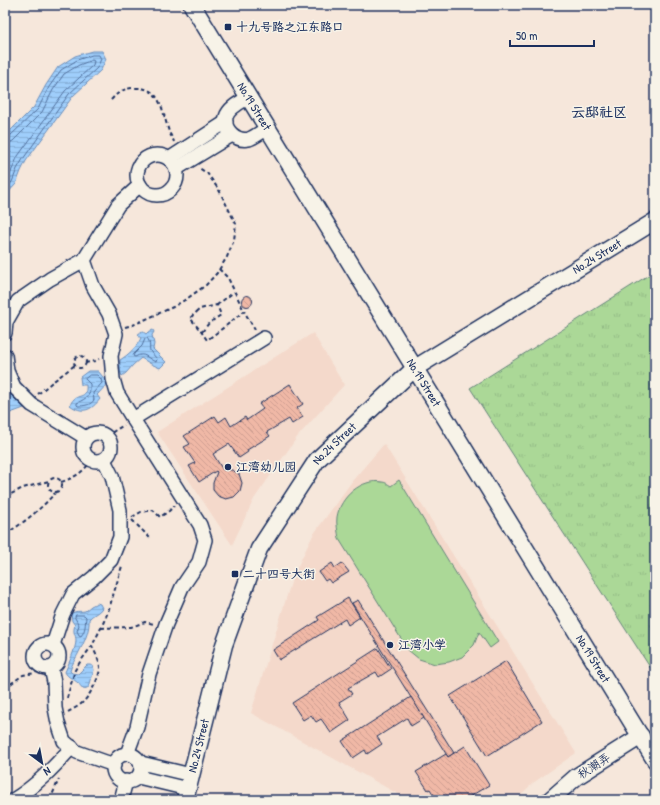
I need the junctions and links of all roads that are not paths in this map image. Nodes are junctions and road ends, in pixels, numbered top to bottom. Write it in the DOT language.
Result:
graph roads {
  1 [pos="192,5"];
  2 [pos="249,97"];
  3 [pos="226,122"];
  4 [pos="268,128"];
  5 [pos="232,135"];
  6 [pos="184,156"];
  7 [pos="172,164"];
  8 [pos="140,185"];
  9 [pos="655,221"];
  10 [pos="84,260"];
  11 [pos="5,333"];
  12 [pos="262,339"];
  13 [pos="5,355"];
  14 [pos="415,368"];
  15 [pos="133,419"];
  16 [pos="86,438"];
  17 [pos="98,460"];
  18 [pos="53,645"];
  19 [pos="47,667"];
  20 [pos="641,736"];
  21 [pos="72,747"];
  22 [pos="127,754"];
  23 [pos="655,760"];
  24 [pos="141,763"];
  25 [pos="114,765"];
  26 [pos="138,776"];
  27 [pos="126,781"];
  28 [pos="188,788"];
  29 [pos="13,800"];
  30 [pos="121,800"];
  31 [pos="550,800"];
  1 -- 2 [label="street, No.19 Street"];
  2 -- 3 [label="street"];
  2 -- 4 [label="street, No.19 Street"];
  3 -- 5 [label="street"];
  3 -- 6 [label="street"];
  4 -- 5 [label="street"];
  4 -- 14 [label="street, No.19 Street"];
  5 -- 6 [label="street"];
  6 -- 7 [label="street"];
  7 -- 8 [label="street"];
  7 -- 8 [label="street"];
  8 -- 10 [label="street"];
  9 -- 14 [label="street, No.24 Street"];
  10 -- 11 [label="street"];
  10 -- 15 [label="street"];
  12 -- 15 [label="street"];
  13 -- 16 [label="street"];
  14 -- 20 [label="street, No.19 Street"];
  14 -- 28 [label="street, No.24 Street"];
  15 -- 22 [label="street"];
  16 -- 17 [label="street"];
  16 -- 17 [label="street"];
  17 -- 18 [label="street"];
  18 -- 19 [label="street"];
  18 -- 19 [label="street"];
  19 -- 21 [label="street"];
  20 -- 23 [label="street, No.19 Street"];
  20 -- 31 [label="street, 秋潮弄"];
  21 -- 25 [label="street"];
  21 -- 29 [label="street"];
  22 -- 24 [label="street"];
  22 -- 25 [label="street"];
  24 -- 26 [label="street"];
  24 -- 28 [label="street"];
  25 -- 27 [label="street"];
  26 -- 27 [label="street"];
  26 -- 28 [label="street"];
  27 -- 30 [label="street"];
}
